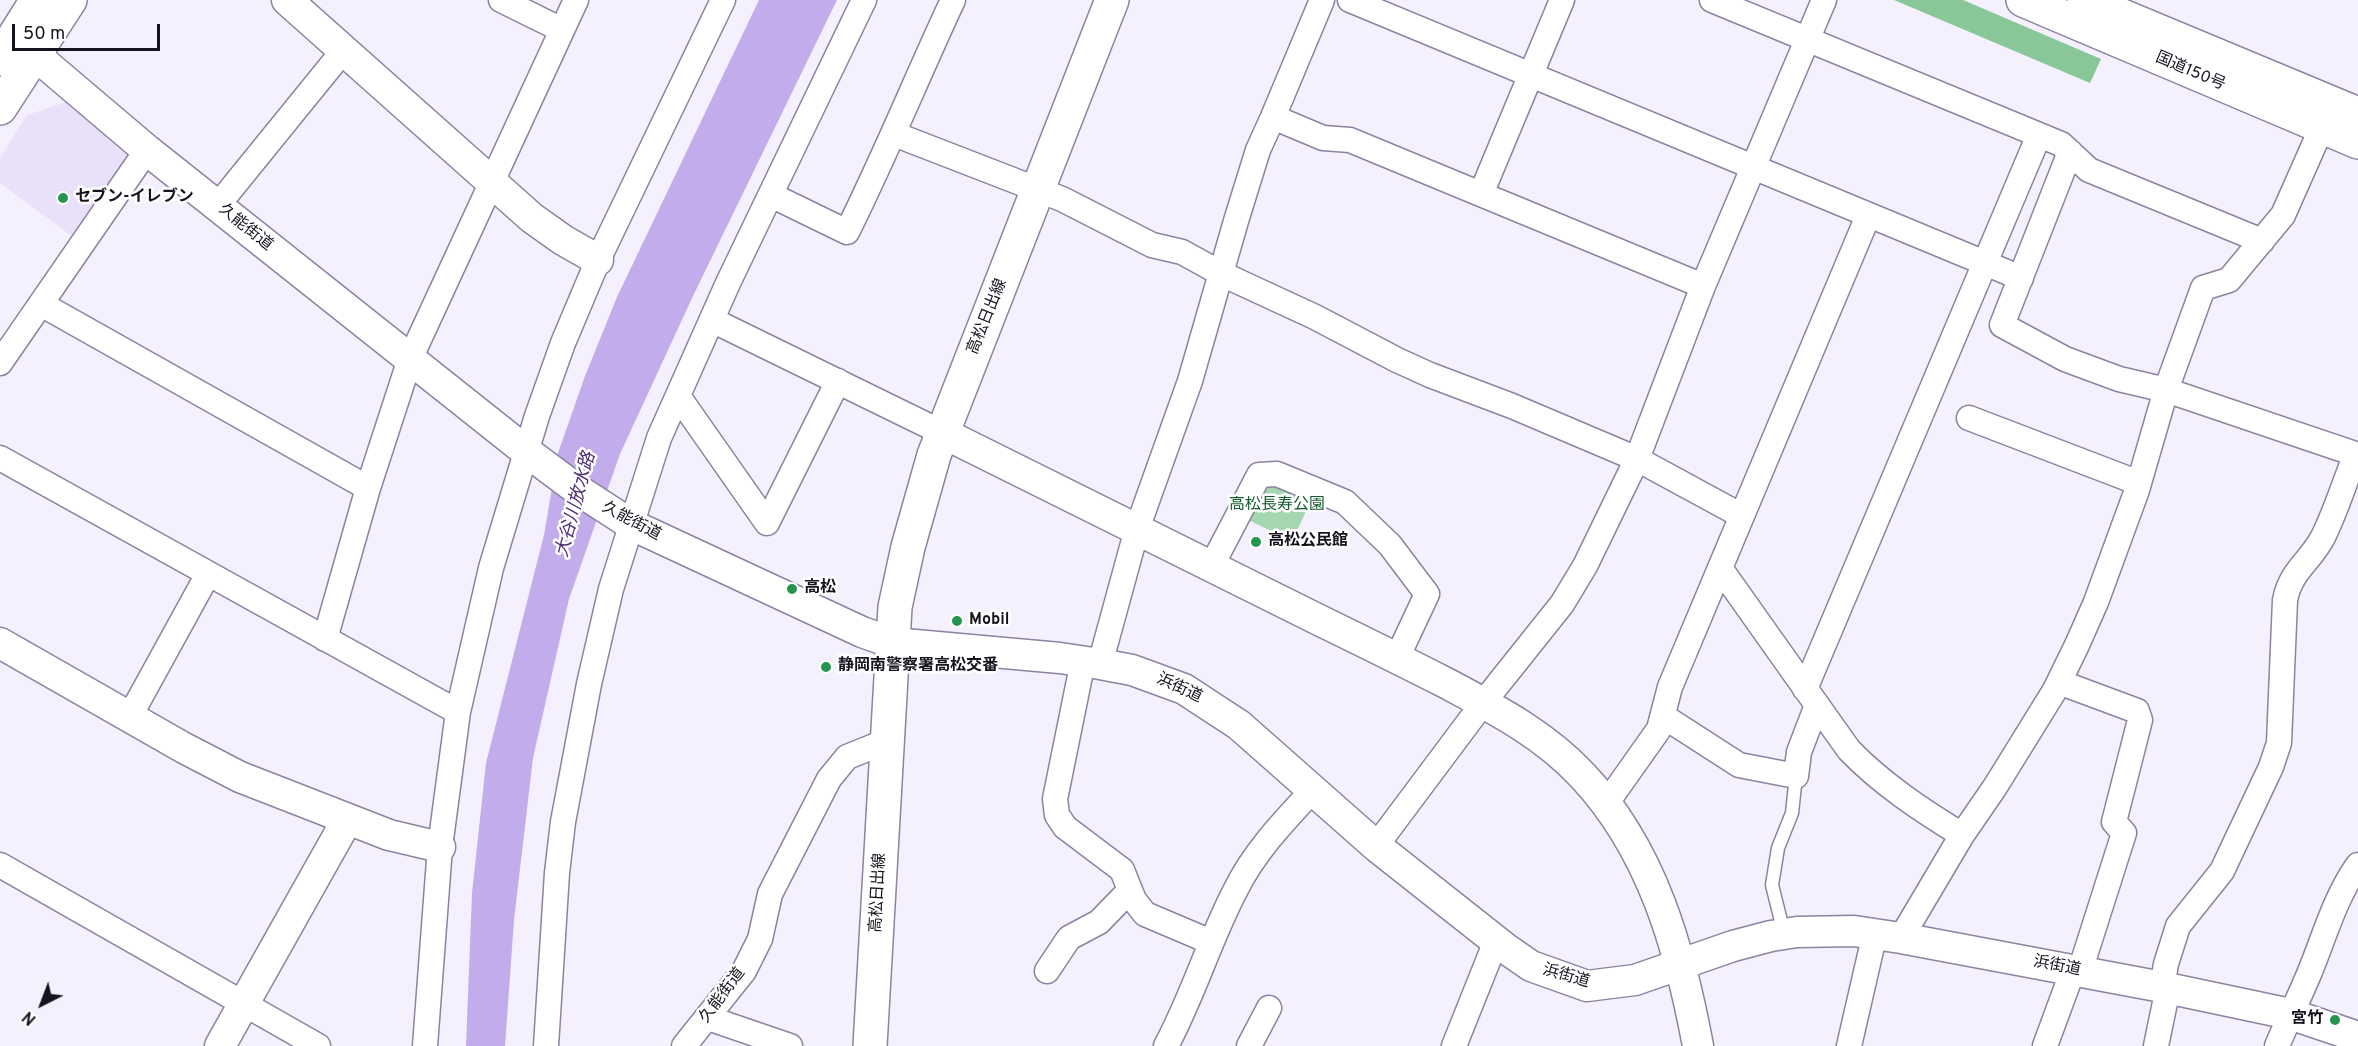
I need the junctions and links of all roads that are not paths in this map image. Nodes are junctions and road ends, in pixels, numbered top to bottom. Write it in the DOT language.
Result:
graph roads {
  1 [pos="37,0"];
  2 [pos="70,0"];
  3 [pos="287,0"];
  4 [pos="501,0"];
  5 [pos="576,0"];
  6 [pos="723,0"];
  7 [pos="864,0"];
  8 [pos="953,0"];
  9 [pos="1112,0"];
  10 [pos="1322,0"];
  11 [pos="1350,0"];
  12 [pos="1562,0"];
  13 [pos="1712,0"];
  14 [pos="1824,0"];
  15 [pos="2023,0"];
  16 [pos="2084,0"];
  17 [pos="562,30"];
  18 [pos="1808,40"];
  19 [pos="12,46"];
  20 [pos="343,51"];
  21 [pos="1531,76"];
  22 [pos="0,108"];
  23 [pos="2358,114"];
  24 [pos="1273,117"];
  25 [pos="2322,127"];
  26 [pos="894,134"];
  27 [pos="2039,135"];
  28 [pos="2358,142"];
  29 [pos="147,150"];
  30 [pos="2070,152"];
  31 [pos="1754,169"];
  32 [pos="491,182"];
  33 [pos="1039,190"];
  34 [pos="1481,194"];
  35 [pos="771,195"];
  36 [pos="218,206"];
  37 [pos="1868,216"];
  38 [pos="2262,241"];
  39 [pos="598,260"];
  40 [pos="1985,264"];
  41 [pos="1222,274"];
  42 [pos="2020,278"];
  43 [pos="1703,286"];
  44 [pos="41,304"];
  45 [pos="712,320"];
  46 [pos="410,359"];
  47 [pos="0,363"];
  48 [pos="838,381"];
  49 [pos="2166,390"];
  50 [pos="678,396"];
  51 [pos="1969,418"];
  52 [pos="943,433"];
  53 [pos="527,452"];
  54 [pos="2357,454"];
  55 [pos="0,458"];
  56 [pos="1637,459"];
  57 [pos="2139,483"];
  58 [pos="368,488"];
  59 [pos="1742,516"];
  60 [pos="632,525"];
  61 [pos="1137,529"];
  62 [pos="1211,567"];
  63 [pos="1720,568"];
  64 [pos="208,574"];
  65 [pos="326,639"];
  66 [pos="0,643"];
  67 [pos="893,643"];
  68 [pos="1397,658"];
  69 [pos="1091,663"];
  70 [pos="2059,682"];
  71 [pos="1811,697"];
  72 [pos="1483,703"];
  73 [pos="458,712"];
  74 [pos="130,716"];
  75 [pos="1663,716"];
  76 [pos="887,741"];
  77 [pos="1796,776"];
  78 [pos="1313,790"];
  79 [pos="1606,804"];
  80 [pos="347,820"];
  81 [pos="1962,835"];
  82 [pos="1376,846"];
  83 [pos="440,847"];
  84 [pos="0,865"];
  85 [pos="2358,865"];
  86 [pos="1130,890"];
  87 [pos="1785,934"];
  88 [pos="1888,936"];
  89 [pos="1497,940"];
  90 [pos="1211,942"];
  91 [pos="1680,965"];
  92 [pos="2076,970"];
  93 [pos="1047,971"];
  94 [pos="2165,987"];
  95 [pos="245,1002"];
  96 [pos="1269,1008"];
  97 [pos="2290,1014"];
  98 [pos="708,1018"];
  99 [pos="2358,1037"];
  100 [pos="220,1046"];
  101 [pos="318,1046"];
  102 [pos="425,1046"];
  103 [pos="546,1046"];
  104 [pos="684,1046"];
  105 [pos="790,1046"];
  106 [pos="870,1046"];
  107 [pos="1166,1046"];
  108 [pos="1250,1046"];
  109 [pos="1454,1046"];
  110 [pos="1698,1046"];
  111 [pos="1849,1046"];
  112 [pos="2044,1046"];
  113 [pos="2156,1046"];
  114 [pos="2277,1046"];
  1 -- 19 [label="main road"];
  2 -- 19 [label="main road"];
  3 -- 20 [label="street"];
  4 -- 17 [label="street"];
  5 -- 17 [label="street"];
  6 -- 39 [label="street"];
  7 -- 35 [label="street"];
  8 -- 26 [label="street"];
  9 -- 33 [label="main road, 高松日出線"];
  10 -- 24 [label="street"];
  11 -- 21 [label="street"];
  12 -- 21 [label="street"];
  13 -- 18 [label="street"];
  14 -- 18 [label="street"];
  15 -- 25 [label="main road, 国道150号"];
  16 -- 23 [label="main road, 国道150号"];
  17 -- 32 [label="street"];
  18 -- 27 [label="street"];
  18 -- 31 [label="street"];
  19 -- 22 [label="main road"];
  19 -- 29 [label="street, 久能街道"];
  20 -- 32 [label="street"];
  20 -- 36 [label="street"];
  21 -- 31 [label="street"];
  21 -- 34 [label="street"];
  24 -- 34 [label="street"];
  24 -- 41 [label="street"];
  25 -- 28 [label="main road, 国道150号"];
  25 -- 38 [label="street"];
  26 -- 33 [label="street"];
  26 -- 35 [label="street"];
  27 -- 30 [label="street"];
  27 -- 40 [label="street"];
  29 -- 36 [label="street, 久能街道"];
  29 -- 44 [label="street"];
  30 -- 38 [label="street"];
  30 -- 42 [label="street"];
  31 -- 37 [label="street"];
  31 -- 43 [label="street"];
  32 -- 39 [label="street"];
  32 -- 46 [label="street"];
  33 -- 41 [label="street"];
  33 -- 52 [label="main road, 高松日出線"];
  34 -- 43 [label="street"];
  35 -- 45 [label="street"];
  36 -- 46 [label="street, 久能街道"];
  37 -- 40 [label="street"];
  37 -- 59 [label="street"];
  38 -- 49 [label="street"];
  39 -- 53 [label="street"];
  40 -- 42 [label="street"];
  40 -- 71 [label="street"];
  41 -- 56 [label="street"];
  41 -- 61 [label="street"];
  42 -- 49 [label="street"];
  43 -- 56 [label="street"];
  44 -- 47 [label="street"];
  44 -- 58 [label="street"];
  45 -- 48 [label="street"];
  45 -- 50 [label="street"];
  46 -- 53 [label="street, 久能街道"];
  46 -- 58 [label="street"];
  48 -- 50 [label="street"];
  48 -- 52 [label="street"];
  49 -- 54 [label="street"];
  49 -- 57 [label="street"];
  50 -- 60 [label="street"];
  51 -- 57 [label="street"];
  52 -- 61 [label="street"];
  52 -- 67 [label="main road, 高松日出線"];
  53 -- 60 [label="street, 久能街道"];
  53 -- 73 [label="street"];
  54 -- 94 [label="street"];
  55 -- 64 [label="street"];
  56 -- 59 [label="street"];
  56 -- 72 [label="street"];
  57 -- 70 [label="street"];
  58 -- 65 [label="street"];
  59 -- 63 [label="street"];
  60 -- 67 [label="street, 久能街道"];
  60 -- 103 [label="street"];
  61 -- 62 [label="street"];
  61 -- 69 [label="street"];
  62 -- 68 [label="street"];
  62 -- 68 [label="street"];
  63 -- 71 [label="street"];
  63 -- 75 [label="street"];
  64 -- 65 [label="street"];
  64 -- 74 [label="street"];
  65 -- 73 [label="street"];
  66 -- 74 [label="street"];
  67 -- 69 [label="street, 浜街道"];
  67 -- 76 [label="main road"];
  68 -- 72 [label="street"];
  69 -- 78 [label="street, 浜街道"];
  69 -- 86 [label="street"];
  70 -- 81 [label="street"];
  70 -- 92 [label="street"];
  71 -- 77 [label="street"];
  71 -- 81 [label="street"];
  72 -- 79 [label="street"];
  72 -- 82 [label="street"];
  73 -- 83 [label="street"];
  74 -- 80 [label="street"];
  75 -- 77 [label="street"];
  75 -- 79 [label="street"];
  76 -- 98 [label="street, 久能街道"];
  76 -- 106 [label="main road, 高松日出線"];
  77 -- 87 [label="lane"];
  78 -- 82 [label="street, 浜街道"];
  78 -- 90 [label="street"];
  79 -- 91 [label="street"];
  80 -- 83 [label="street"];
  80 -- 95 [label="street"];
  81 -- 88 [label="street"];
  82 -- 89 [label="street, 浜街道"];
  83 -- 102 [label="street"];
  84 -- 95 [label="street"];
  85 -- 97 [label="street"];
  86 -- 90 [label="street"];
  86 -- 93 [label="street"];
  87 -- 88 [label="street, 浜街道"];
  87 -- 91 [label="street, 浜街道"];
  88 -- 92 [label="street, 浜街道"];
  88 -- 111 [label="street"];
  89 -- 91 [label="street, 浜街道"];
  89 -- 109 [label="street"];
  90 -- 107 [label="street"];
  91 -- 110 [label="street"];
  92 -- 94 [label="street, 浜街道"];
  92 -- 112 [label="street"];
  94 -- 97 [label="street, 浜街道"];
  94 -- 113 [label="street"];
  95 -- 100 [label="street"];
  95 -- 101 [label="street"];
  96 -- 108 [label="street"];
  97 -- 99 [label="street, 浜街道"];
  97 -- 114 [label="street"];
  98 -- 104 [label="street, 久能街道"];
  98 -- 105 [label="street"];
}
